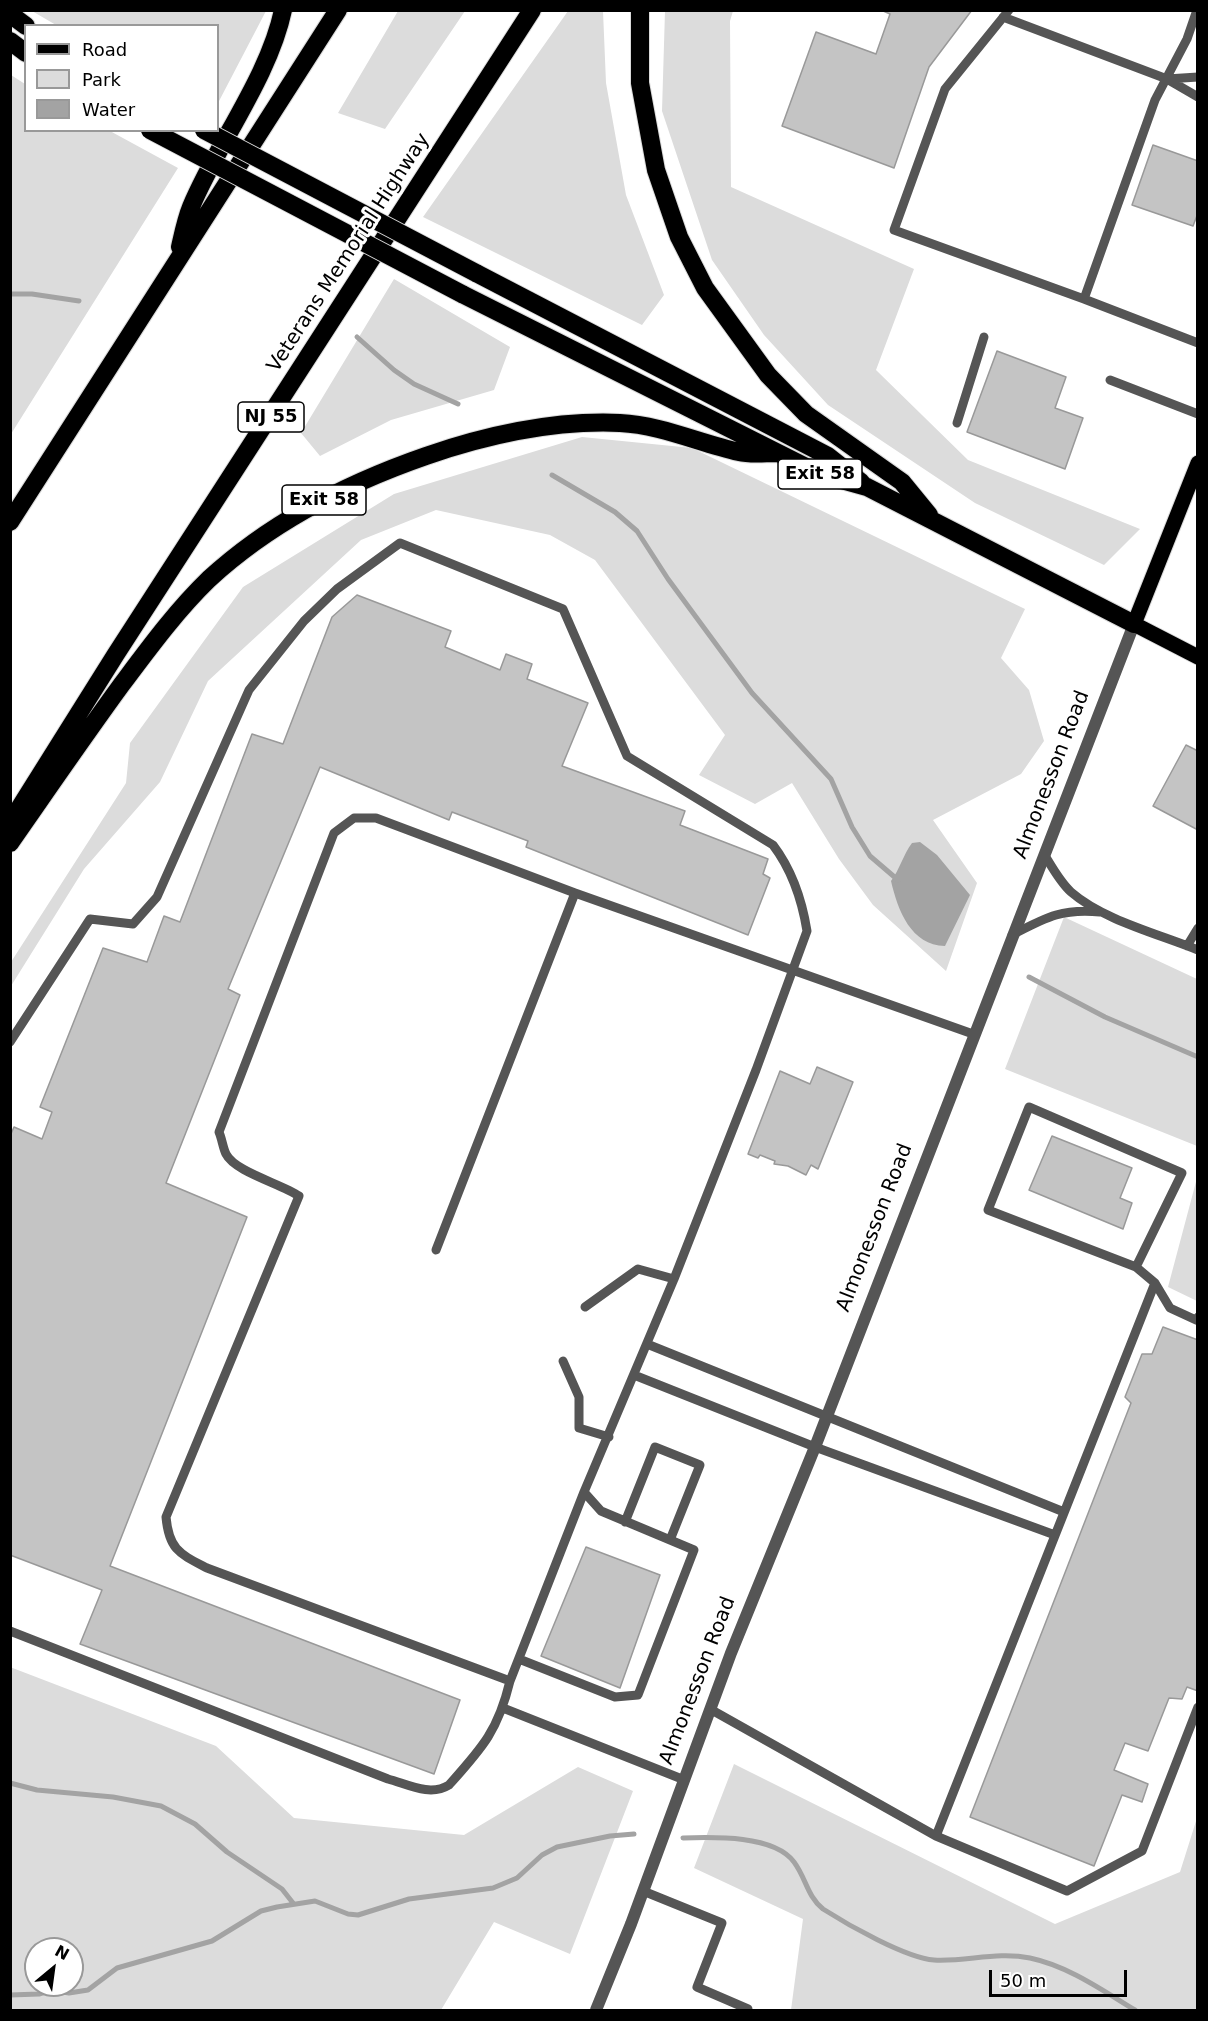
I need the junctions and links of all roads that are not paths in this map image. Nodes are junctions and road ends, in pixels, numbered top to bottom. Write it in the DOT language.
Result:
graph roads {
  1 [pos="283,10"];
  2 [pos="338,10"];
  3 [pos="532,10"];
  4 [pos="640,10"];
  5 [pos="1197,10"];
  6 [pos="10,14"];
  7 [pos="1006,14"];
  8 [pos="24,24"];
  9 [pos="10,41"];
  10 [pos="24,52"];
  11 [pos="1197,77"];
  12 [pos="1167,79"];
  13 [pos="1197,97"];
  14 [pos="154,132"];
  15 [pos="208,132"];
  16 [pos="175,263"];
  17 [pos="1084,299"];
  18 [pos="984,337"];
  19 [pos="1197,343"];
  20 [pos="1110,380"];
  21 [pos="1197,414"];
  22 [pos="957,423"];
  23 [pos="777,453"];
  24 [pos="1197,463"];
  25 [pos="867,487"];
  26 [pos="933,521"];
  27 [pos="10,522"];
  28 [pos="1134,624"];
  29 [pos="1197,657"];
  30 [pos="10,823"];
  31 [pos="10,843"];
  32 [pos="1044,854"];
  33 [pos="575,893"];
  34 [pos="1102,912"];
  35 [pos="1197,928"];
  36 [pos="1012,935"];
  37 [pos="1187,946"];
  38 [pos="1197,950"];
  39 [pos="793,969"];
  40 [pos="973,1034"];
  41 [pos="10,1042"];
  42 [pos="436,1250"];
  43 [pos="1136,1267"];
  44 [pos="674,1279"];
  45 [pos="1155,1283"];
  46 [pos="585,1307"];
  47 [pos="1197,1320"];
  48 [pos="647,1344"];
  49 [pos="563,1361"];
  50 [pos="634,1374"];
  51 [pos="825,1416"];
  52 [pos="609,1437"];
  53 [pos="815,1447"];
  54 [pos="584,1492"];
  55 [pos="1064,1512"];
  56 [pos="626,1522"];
  57 [pos="1055,1535"];
  58 [pos="670,1540"];
  59 [pos="10,1631"];
  60 [pos="519,1659"];
  61 [pos="510,1681"];
  62 [pos="1197,1707"];
  63 [pos="503,1708"];
  64 [pos="710,1708"];
  65 [pos="682,1779"];
  66 [pos="936,1836"];
  67 [pos="644,1891"];
  68 [pos="748,2009"];
  69 [pos="596,2010"];
  1 -- 16 [label="highway"];
  2 -- 16 [label="highway"];
  3 -- 30 [label="highway, Veterans Memorial Highway / NJ 55"];
  4 -- 26 [label="highway"];
  5 -- 12 [label="lane"];
  6 -- 8 [label="highway"];
  7 -- 12 [label="lane"];
  7 -- 17 [label="lane"];
  9 -- 10 [label="highway"];
  11 -- 12 [label="lane"];
  12 -- 13 [label="lane"];
  12 -- 17 [label="lane"];
  14 -- 23 [label="highway, Exit 58, bridge"];
  15 -- 25 [label="highway, bridge"];
  16 -- 27 [label="highway"];
  17 -- 19 [label="lane"];
  18 -- 22 [label="lane"];
  20 -- 21 [label="lane"];
  23 -- 25 [label="highway, Exit 58"];
  23 -- 31 [label="highway, Exit 58"];
  24 -- 28 [label="main road, Almonesson Road"];
  25 -- 26 [label="highway"];
  26 -- 28 [label="highway"];
  28 -- 29 [label="main road"];
  28 -- 32 [label="street, Almonesson Road"];
  32 -- 34 [label="lane"];
  32 -- 36 [label="street, Almonesson Road"];
  33 -- 39 [label="lane"];
  33 -- 42 [label="lane"];
  33 -- 61 [label="lane"];
  34 -- 36 [label="lane"];
  34 -- 37 [label="lane"];
  35 -- 37 [label="lane"];
  36 -- 40 [label="street, Almonesson Road"];
  37 -- 38 [label="lane"];
  39 -- 40 [label="lane"];
  39 -- 41 [label="lane"];
  39 -- 44 [label="lane"];
  40 -- 51 [label="street, Almonesson Road"];
  43 -- 43 [label="lane"];
  43 -- 45 [label="lane"];
  44 -- 46 [label="lane"];
  44 -- 48 [label="lane"];
  45 -- 47 [label="lane"];
  45 -- 55 [label="lane"];
  48 -- 50 [label="lane"];
  48 -- 51 [label="lane"];
  49 -- 52 [label="lane"];
  50 -- 52 [label="lane"];
  50 -- 53 [label="lane"];
  51 -- 53 [label="street, Almonesson Road"];
  51 -- 55 [label="lane"];
  52 -- 54 [label="lane"];
  53 -- 57 [label="lane"];
  53 -- 64 [label="street, Almonesson Road"];
  54 -- 56 [label="lane"];
  54 -- 60 [label="lane"];
  55 -- 57 [label="lane"];
  56 -- 58 [label="lane"];
  56 -- 58 [label="lane"];
  57 -- 66 [label="lane"];
  58 -- 60 [label="lane"];
  59 -- 63 [label="lane"];
  60 -- 61 [label="lane"];
  61 -- 63 [label="lane"];
  62 -- 66 [label="lane"];
  63 -- 65 [label="lane"];
  64 -- 65 [label="street, Almonesson Road"];
  64 -- 66 [label="lane"];
  65 -- 67 [label="street, Almonesson Road"];
  67 -- 68 [label="lane"];
  67 -- 69 [label="street, Almonesson Road"];
}
